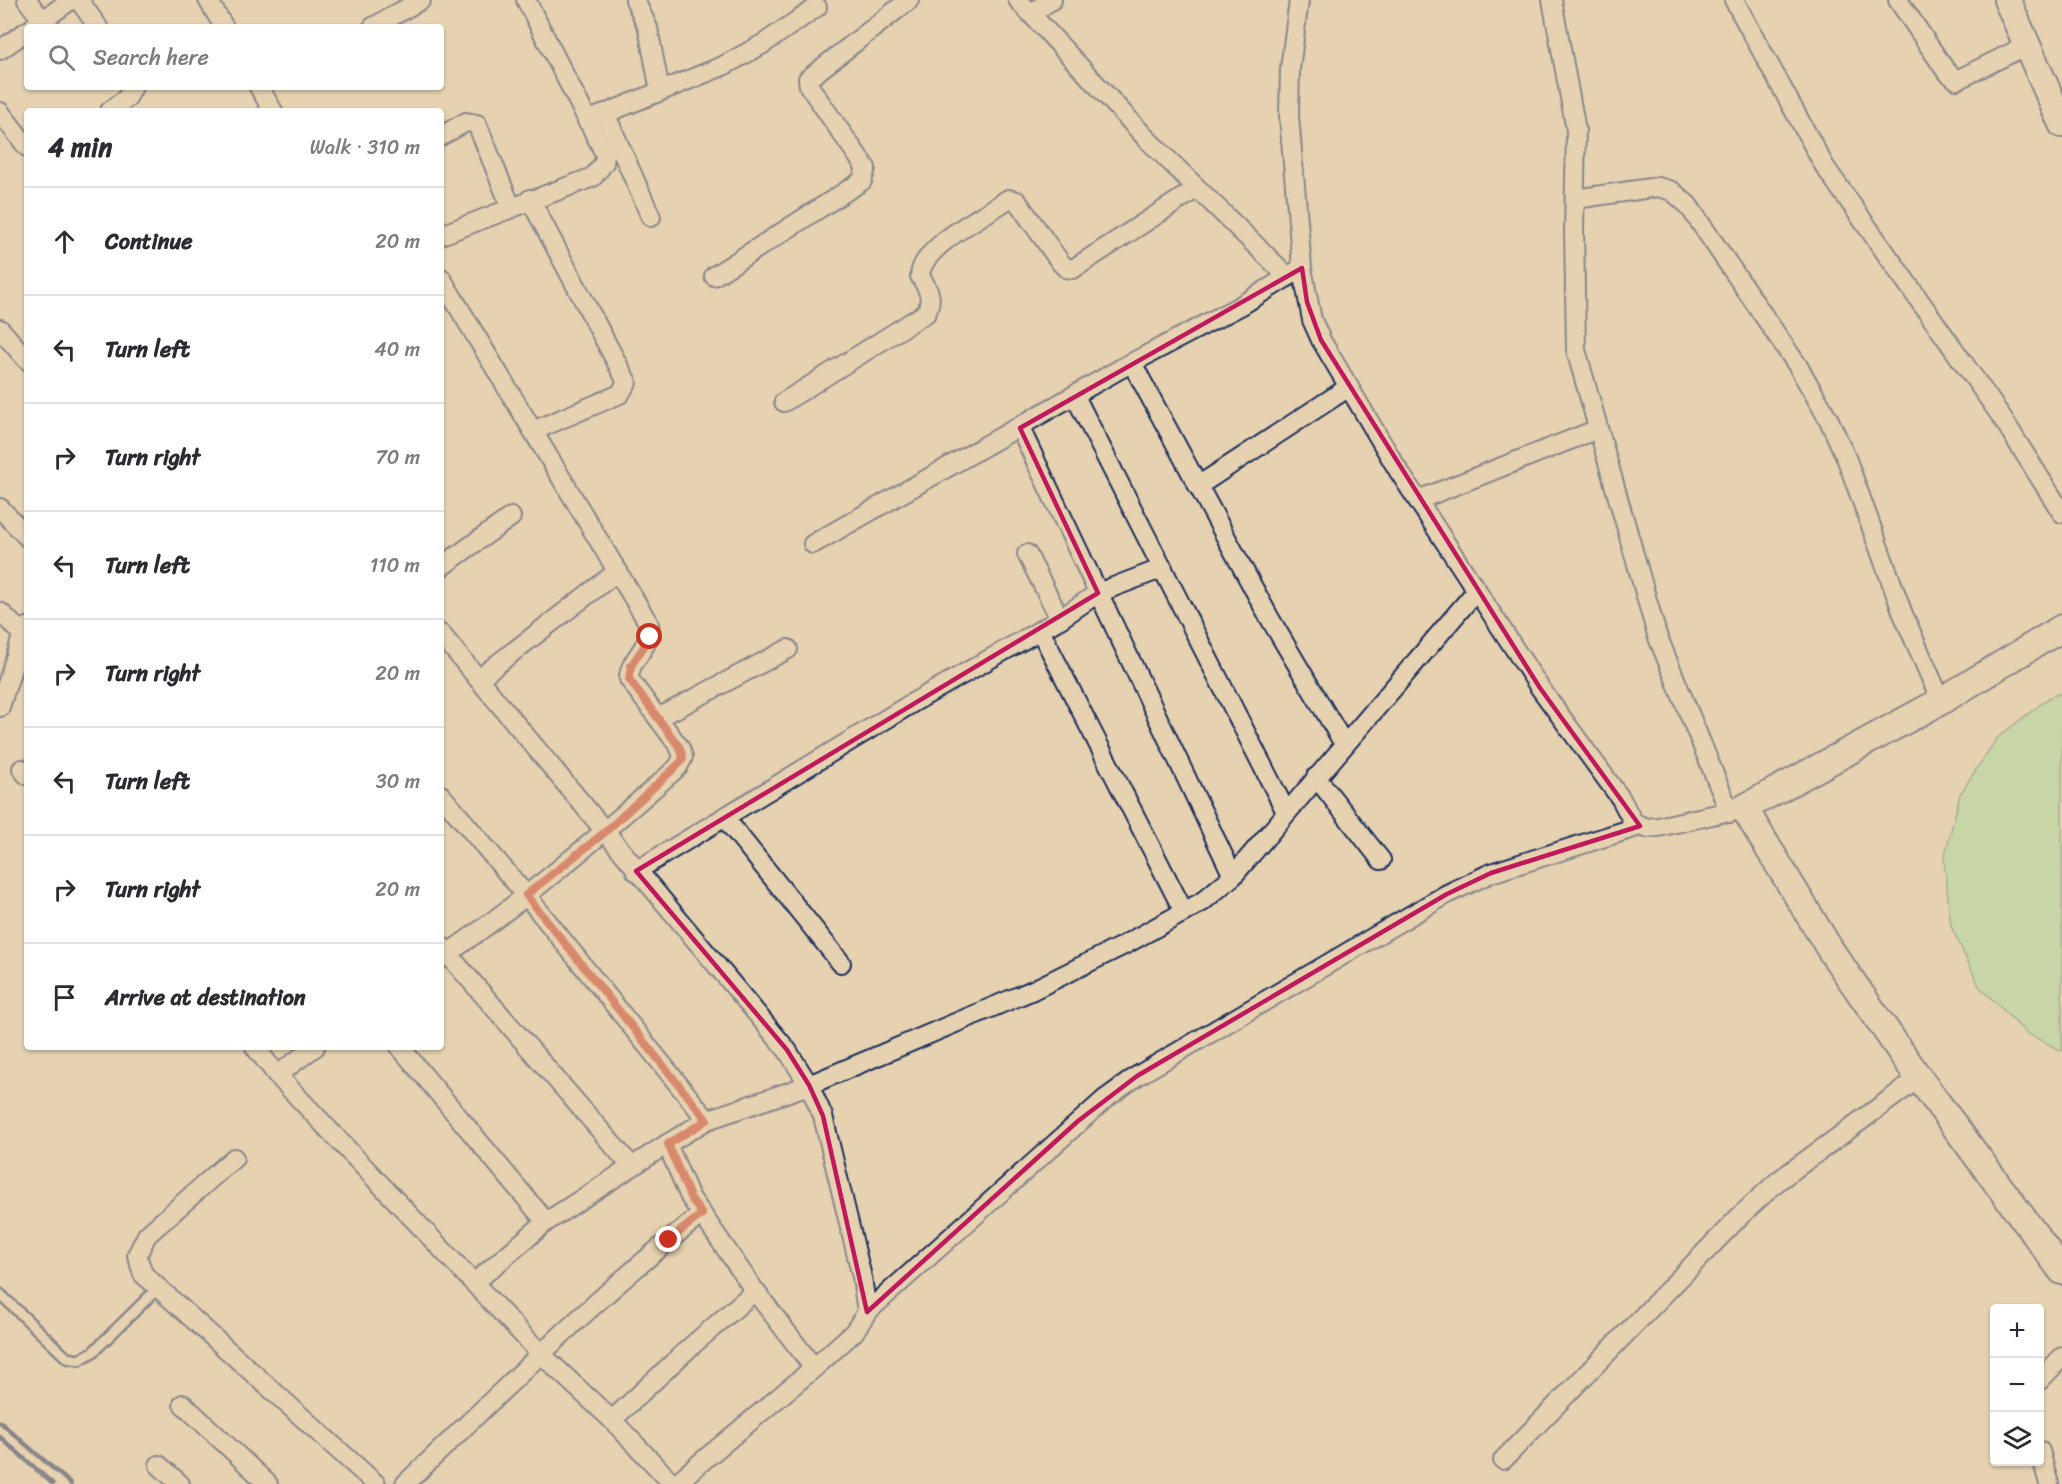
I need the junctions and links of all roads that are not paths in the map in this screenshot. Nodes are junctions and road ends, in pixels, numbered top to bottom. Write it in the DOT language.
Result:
graph roads {
  1 [pos="27,0"];
  2 [pos="71,0"];
  3 [pos="79,0"];
  4 [pos="208,0"];
  5 [pos="421,0"];
  6 [pos="526,0"];
  7 [pos="635,0"];
  8 [pos="909,0"];
  9 [pos="1052,0"];
  10 [pos="1299,0"];
  11 [pos="1552,0"];
  12 [pos="1734,0"];
  13 [pos="1898,0"];
  14 [pos="2007,0"];
  15 [pos="817,7"];
  16 [pos="1025,7"];
  17 [pos="38,24"];
  18 [pos="96,24"];
  19 [pos="222,24"];
  20 [pos="378,24"];
  21 [pos="24,33"];
  22 [pos="2027,45"];
  23 [pos="0,50"];
  24 [pos="131,90"];
  25 [pos="261,90"];
  26 [pos="660,91"];
  27 [pos="114,108"];
  28 [pos="271,108"];
  29 [pos="0,112"];
  30 [pos="605,113"];
  31 [pos="587,121"];
  32 [pos="2062,124"];
  33 [pos="444,134"];
  34 [pos="24,143"];
  35 [pos="1196,189"];
  36 [pos="530,199"];
  37 [pos="1575,199"];
  38 [pos="511,207"];
  39 [pos="651,217"];
  40 [pos="444,234"];
  41 [pos="1295,273"];
  42 [pos="714,276"];
  43 [pos="444,283"];
  44 [pos="0,329"];
  45 [pos="24,357"];
  46 [pos="1132,363"];
  47 [pos="1349,387"];
  48 [pos="1075,396"];
  49 [pos="784,402"];
  50 [pos="1020,428"];
  51 [pos="1598,429"];
  52 [pos="533,431"];
  53 [pos="1198,486"];
  54 [pos="1418,500"];
  55 [pos="0,508"];
  56 [pos="2062,513"];
  57 [pos="511,517"];
  58 [pos="24,534"];
  59 [pos="813,544"];
  60 [pos="1027,554"];
  61 [pos="444,565"];
  62 [pos="1163,568"];
  63 [pos="618,571"];
  64 [pos="1477,590"];
  65 [pos="1098,593"];
  66 [pos="0,612"];
  67 [pos="1060,619"];
  68 [pos="2062,628"];
  69 [pos="1040,630"];
  70 [pos="24,631"];
  71 [pos="444,638"];
  72 [pos="24,639"];
  73 [pos="788,649"];
  74 [pos="478,679"];
  75 [pos="1941,701"];
  76 [pos="0,707"];
  77 [pos="658,718"];
  78 [pos="1344,744"];
  79 [pos="1316,777"];
  80 [pos="444,799"];
  81 [pos="1737,810"];
  82 [pos="1286,812"];
  83 [pos="724,817"];
  84 [pos="1640,826"];
  85 [pos="604,833"];
  86 [pos="1381,860"];
  87 [pos="636,871"];
  88 [pos="1233,876"];
  89 [pos="526,895"];
  90 [pos="1184,912"];
  91 [pos="444,951"];
  92 [pos="444,953"];
  93 [pos="841,963"];
  94 [pos="257,1050"];
  95 [pos="311,1050"];
  96 [pos="403,1050"];
  97 [pos="277,1075"];
  98 [pos="1919,1078"];
  99 [pos="809,1084"];
  100 [pos="707,1120"];
  101 [pos="668,1144"];
  102 [pos="234,1158"];
  103 [pos="632,1167"];
  104 [pos="702,1214"];
  105 [pos="546,1222"];
  106 [pos="2062,1271"];
  107 [pos="476,1282"];
  108 [pos="158,1288"];
  109 [pos="755,1291"];
  110 [pos="0,1293"];
  111 [pos="867,1312"];
  112 [pos="541,1354"];
  113 [pos="2062,1357"];
  114 [pos="814,1368"];
  115 [pos="2044,1376"];
  116 [pos="183,1404"];
  117 [pos="612,1420"];
  118 [pos="1503,1460"];
  119 [pos="159,1465"];
  120 [pos="2044,1466"];
  121 [pos="180,1484"];
  122 [pos="268,1484"];
  123 [pos="376,1484"];
  124 [pos="405,1484"];
  125 [pos="674,1484"];
  126 [pos="2049,1484"];
  1 -- 17 [label="street"];
  2 -- 17 [label="street"];
  3 -- 18 [label="street"];
  4 -- 19 [label="street"];
  5 -- 20 [label="street"];
  6 -- 31 [label="street"];
  7 -- 26 [label="street"];
  8 -- 42 [label="street"];
  9 -- 16 [label="street"];
  10 -- 41 [label="street"];
  11 -- 37 [label="street"];
  12 -- 56 [label="street"];
  13 -- 22 [label="street"];
  14 -- 22 [label="street"];
  15 -- 26 [label="street"];
  16 -- 35 [label="street"];
  21 -- 23 [label="street"];
  22 -- 32 [label="street"];
  24 -- 27 [label="street"];
  25 -- 28 [label="street"];
  26 -- 30 [label="street"];
  29 -- 34 [label="street"];
  30 -- 31 [label="street"];
  30 -- 39 [label="street"];
  31 -- 36 [label="street"];
  33 -- 38 [label="street"];
  35 -- 41 [label="street"];
  35 -- 49 [label="street"];
  36 -- 38 [label="street"];
  36 -- 52 [label="street"];
  37 -- 51 [label="street"];
  37 -- 75 [label="street"];
  38 -- 40 [label="street"];
  41 -- 46 [label="street"];
  41 -- 47 [label="street"];
  43 -- 52 [label="street"];
  44 -- 45 [label="street"];
  46 -- 48 [label="street"];
  46 -- 53 [label="street"];
  47 -- 53 [label="street"];
  47 -- 54 [label="street"];
  48 -- 50 [label="street"];
  48 -- 62 [label="street"];
  50 -- 59 [label="street"];
  50 -- 65 [label="street"];
  51 -- 54 [label="street"];
  51 -- 81 [label="street"];
  52 -- 63 [label="street"];
  53 -- 78 [label="street"];
  54 -- 64 [label="street"];
  55 -- 58 [label="street"];
  57 -- 61 [label="street"];
  60 -- 67 [label="street"];
  62 -- 65 [label="street"];
  62 -- 82 [label="street"];
  63 -- 74 [label="street"];
  63 -- 77 [label="street"];
  64 -- 78 [label="street"];
  64 -- 84 [label="street"];
  65 -- 67 [label="street"];
  65 -- 88 [label="street"];
  66 -- 70 [label="street"];
  67 -- 69 [label="street"];
  68 -- 75 [label="street"];
  69 -- 83 [label="street"];
  69 -- 90 [label="street"];
  71 -- 74 [label="street"];
  72 -- 76 [label="street"];
  73 -- 77 [label="street"];
  74 -- 85 [label="street"];
  75 -- 81 [label="street"];
  77 -- 85 [label="street"];
  78 -- 79 [label="street"];
  79 -- 82 [label="street"];
  79 -- 86 [label="street"];
  80 -- 89 [label="street"];
  81 -- 84 [label="street"];
  81 -- 98 [label="street"];
  82 -- 88 [label="street"];
  83 -- 87 [label="street"];
  83 -- 93 [label="street"];
  84 -- 111 [label="street"];
  85 -- 87 [label="street"];
  85 -- 89 [label="street"];
  87 -- 99 [label="street"];
  88 -- 90 [label="street"];
  89 -- 91 [label="street"];
  89 -- 100 [label="street"];
  90 -- 99 [label="street"];
  92 -- 103 [label="street"];
  94 -- 97 [label="street"];
  95 -- 97 [label="street"];
  96 -- 105 [label="street"];
  97 -- 107 [label="street"];
  98 -- 106 [label="street"];
  98 -- 118 [label="street"];
  99 -- 100 [label="street"];
  99 -- 111 [label="street"];
  100 -- 101 [label="street"];
  101 -- 103 [label="street"];
  101 -- 104 [label="street"];
  102 -- 108 [label="street"];
  103 -- 105 [label="street"];
  104 -- 109 [label="street"];
  104 -- 112 [label="street"];
  105 -- 107 [label="street"];
  107 -- 112 [label="street"];
  108 -- 110 [label="lane"];
  108 -- 123 [label="street"];
  109 -- 114 [label="street"];
  109 -- 117 [label="street"];
  111 -- 114 [label="street"];
  112 -- 117 [label="street"];
  112 -- 124 [label="street"];
  113 -- 115 [label="street"];
  114 -- 125 [label="street"];
  116 -- 122 [label="street"];
  117 -- 125 [label="street"];
  119 -- 121 [label="street"];
  120 -- 126 [label="street"];
}
